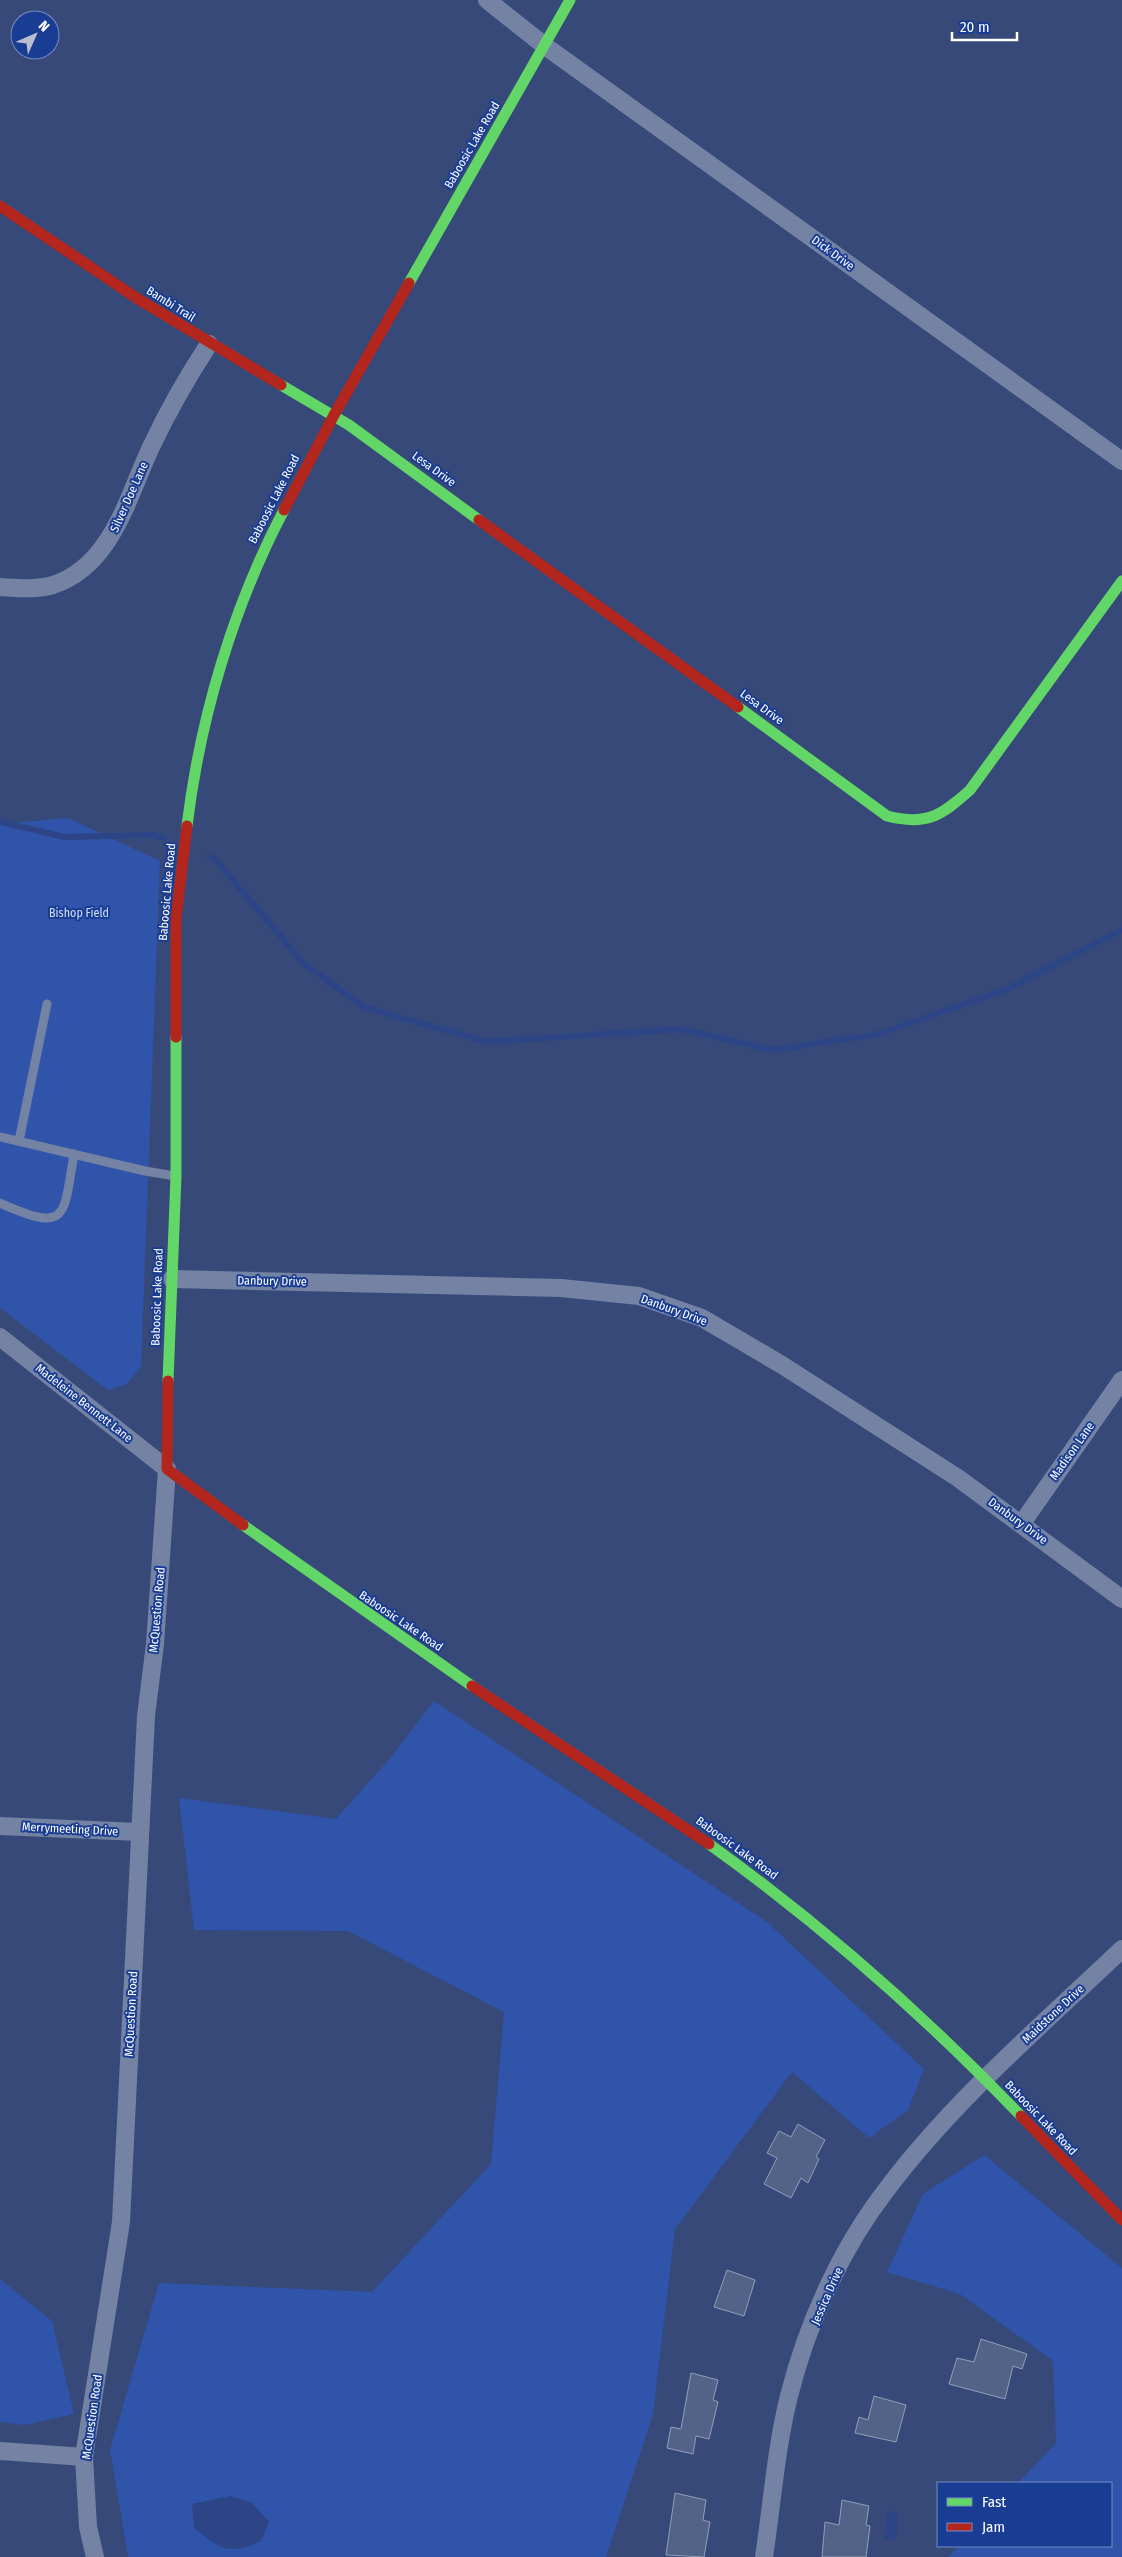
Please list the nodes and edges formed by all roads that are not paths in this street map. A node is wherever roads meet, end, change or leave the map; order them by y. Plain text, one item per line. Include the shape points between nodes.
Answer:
1 (487, 0) edge
2 (570, 0) edge
3 (545, 46) junction
4 (0, 206) edge
5 (209, 344) junction
6 (334, 415) junction
7 (1122, 461) edge
8 (1122, 581) edge
9 (0, 587) edge
10 (47, 1004) dead end
11 (0, 1137) edge
12 (19, 1141) junction
13 (74, 1154) junction
14 (176, 1176) junction
15 (0, 1203) edge
16 (172, 1278) junction
17 (0, 1337) edge
18 (1122, 1380) edge
19 (167, 1469) junction
20 (1022, 1523) junction
21 (1122, 1599) edge
22 (0, 1826) edge
23 (139, 1832) junction
24 (1122, 1949) edge
25 (984, 2079) junction
26 (1122, 2220) edge
27 (0, 2451) edge
28 (84, 2457) junction
29 (94, 2557) edge
30 (764, 2557) edge

1 - 3 street, Dick Drive
2 - 3 street, Baboosic Lake Road
3 - 6 street, Baboosic Lake Road
3 - 7 street, Dick Drive
4 - 5 street, Bambi Trail via 95,272
5 - 6 street, Bambi Trail
5 - 9 street, Silver Doe Lane via 152,445 110,538 95,558 76,574 53,585 28,589
6 - 8 street, Lesa Drive via 887,816 906,822 923,822 940,816 970,790
6 - 14 street, Baboosic Lake Road via 264,548 229,640 206,724 188,823 176,918
10 - 12 lane
11 - 12 lane
12 - 13 lane
13 - 14 lane
13 - 15 lane via 66,1201 60,1214 52,1219 34,1218
14 - 16 street, Baboosic Lake Road
16 - 19 street, Baboosic Lake Road
16 - 20 street, Danbury Drive via 561,1288 638,1296 702,1318 774,1360 880,1426
17 - 19 street, Madeleine Bennett Lane
18 - 20 street, Madison Lane
19 - 23 street, McQuestion Road
19 - 25 street, Baboosic Lake Road via 353,1606 590,1763 774,1892 833,1938 904,2001
20 - 21 street, Danbury Drive
22 - 23 street, Merrymeeting Drive
23 - 28 street, McQuestion Road via 121,2222
24 - 25 street, Maidstone Drive
25 - 26 street, Baboosic Lake Road
25 - 30 street, Jessica Drive via 886,2190 832,2281 789,2397
27 - 28 street
28 - 29 street, McQuestion Road via 88,2527

